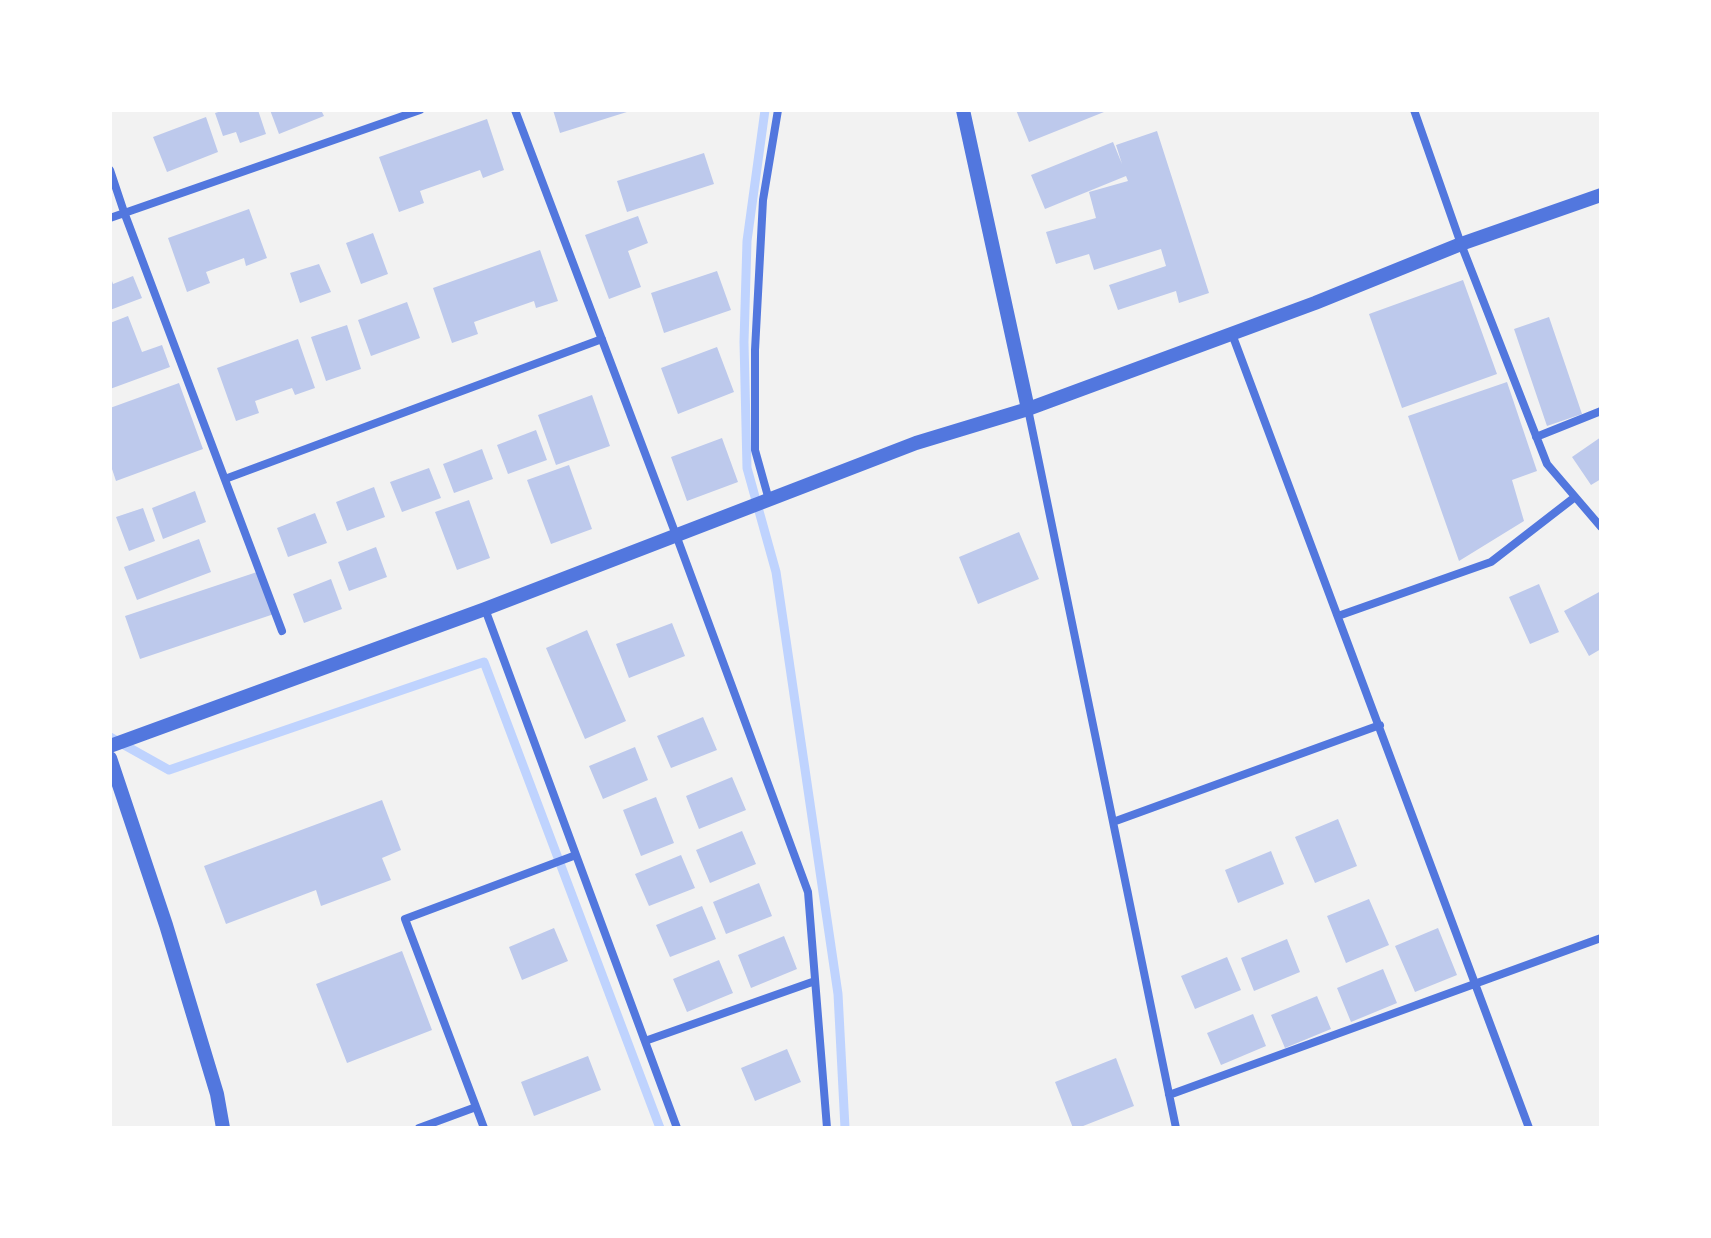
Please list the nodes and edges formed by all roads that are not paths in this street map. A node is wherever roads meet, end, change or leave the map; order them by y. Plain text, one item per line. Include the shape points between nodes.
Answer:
1 (420, 110) edge
2 (515, 110) edge
3 (778, 110) edge
4 (963, 110) edge
5 (1414, 110) edge
6 (110, 170) edge
7 (1601, 195) edge
8 (124, 212) junction
9 (110, 218) edge
10 (1461, 244) junction
11 (1232, 334) junction
12 (602, 339) junction
13 (1028, 409) junction
14 (1601, 411) edge
15 (1536, 437) junction
16 (225, 479) junction
17 (1575, 497) junction
18 (769, 500) junction
19 (1601, 527) edge
20 (676, 535) junction
21 (485, 609) junction
22 (1338, 616) junction
23 (282, 631) dead end
24 (1380, 725) junction
25 (110, 746) edge
26 (110, 758) edge
27 (1113, 822) junction
28 (576, 855) junction
29 (1601, 938) edge
30 (815, 981) junction
31 (1475, 984) junction
32 (645, 1041) junction
33 (1169, 1095) junction
34 (476, 1107) junction
35 (223, 1128) edge
36 (419, 1128) edge
37 (484, 1128) edge
38 (677, 1128) edge
39 (827, 1128) edge
40 (1176, 1128) edge
41 (1529, 1128) edge

1 - 8 street
2 - 12 street
3 - 18 street via 763,200 755,350 755,450
4 - 13 street
5 - 10 street
6 - 8 street
7 - 10 street
8 - 9 street
8 - 16 street
10 - 11 street
10 - 15 street
11 - 13 street
11 - 22 street
12 - 16 street
12 - 20 street
13 - 18 street via 916,443
13 - 27 street
14 - 15 street
15 - 17 street via 1547,464
16 - 23 street
17 - 19 street
17 - 22 street via 1491,562
18 - 20 street
20 - 21 street
20 - 30 street via 808,892
21 - 25 street
21 - 28 street
22 - 24 street
24 - 27 street
24 - 31 street
26 - 35 street via 166,925
27 - 33 street
28 - 32 street
28 - 34 street via 405,919
29 - 31 street
30 - 32 street
30 - 39 street
31 - 33 street
31 - 41 street
32 - 38 street
33 - 40 street
34 - 36 street
34 - 37 street

